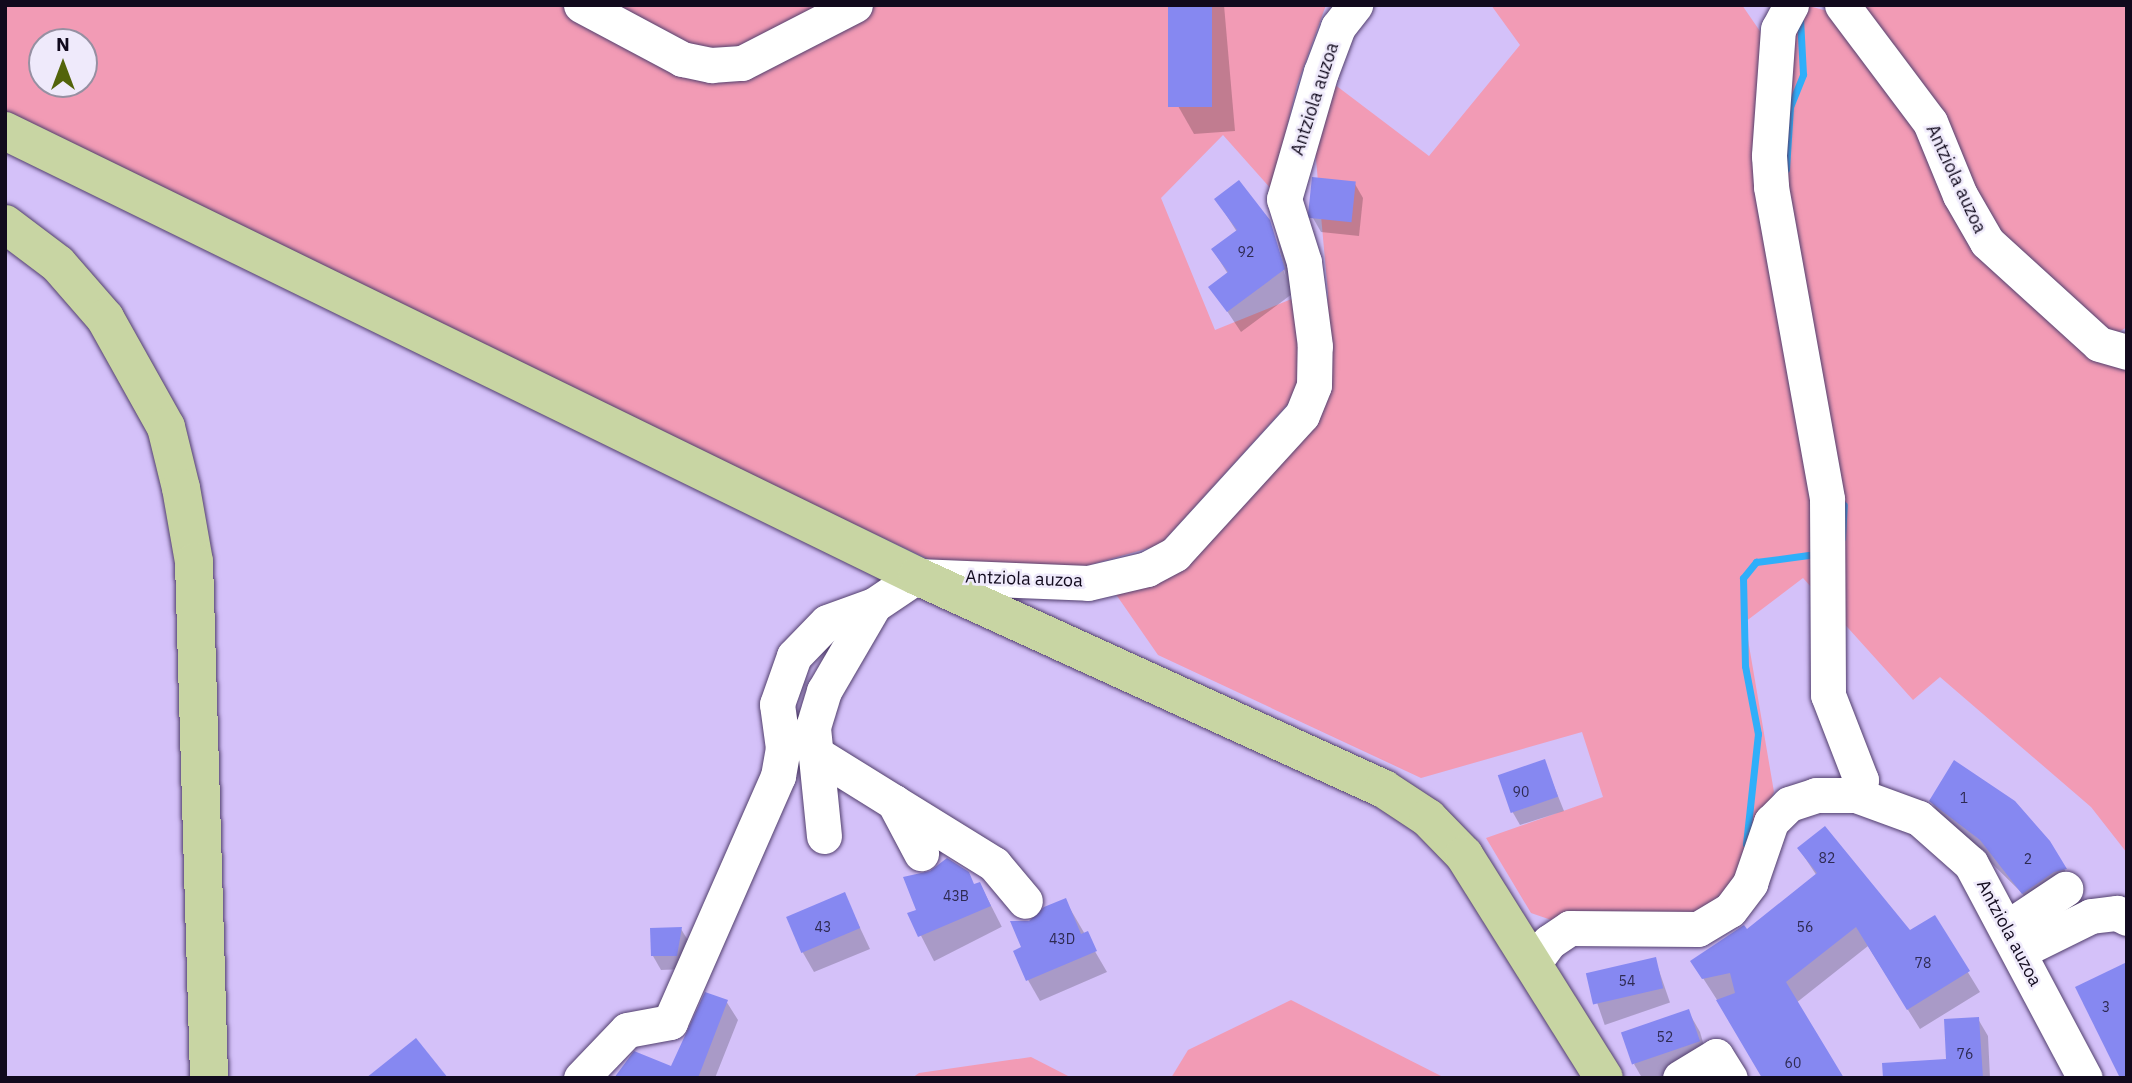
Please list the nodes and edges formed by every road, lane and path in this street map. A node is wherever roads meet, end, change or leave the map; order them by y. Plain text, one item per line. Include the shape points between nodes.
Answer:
1 (581, 5) edge
2 (855, 5) edge
3 (1355, 5) edge
4 (1842, 5) edge
5 (1775, 10) edge
6 (5, 131) edge
7 (5, 224) edge
8 (2127, 352) edge
9 (917, 576) junction
10 (874, 605) junction
11 (815, 753) junction
12 (1856, 795) junction
13 (894, 802) junction
14 (824, 836) dead end
15 (921, 853) dead end
16 (2065, 889) dead end
17 (1024, 901) dead end
18 (2127, 918) edge
19 (2014, 939) junction
20 (1533, 964) junction
21 (209, 1078) edge
22 (581, 1078) edge
23 (1604, 1078) edge
24 (1680, 1078) edge
25 (1730, 1078) edge
26 (2085, 1078) edge

1 - 2 street via 682,59 711,65 741,62
3 - 9 street, Antziola auzoa via 1338,27 1321,72 1284,199 1304,262 1315,346 1314,385 1302,415 1175,554 1147,569 1088,583
4 - 8 street, Antziola auzoa via 1930,122 1964,204 1987,242 2099,344
5 - 12 street via 1771,187 1827,499 1828,695 1861,780
6 - 9 main road
7 - 21 main road via 58,264 104,318 166,427 181,488 194,562
9 - 10 street
9 - 20 main road via 1384,789 1428,818 1464,855
10 - 11 street via 824,691 813,727
10 - 22 street via 827,622 794,656 777,704 783,748 778,776 670,1022 627,1030
11 - 13 street
11 - 14 street
12 - 19 street, Antziola auzoa via 1919,818 1947,839 1971,864
12 - 20 street, Antziola auzoa via 1816,795 1789,804 1771,822 1750,883 1730,910 1698,929 1570,928 1549,942
13 - 15 street
13 - 17 street via 994,864
16 - 19 street
18 - 19 street via 2117,913 2091,916
19 - 26 street, Antziola auzoa
20 - 23 main road
24 - 25 street via 1716,1056

